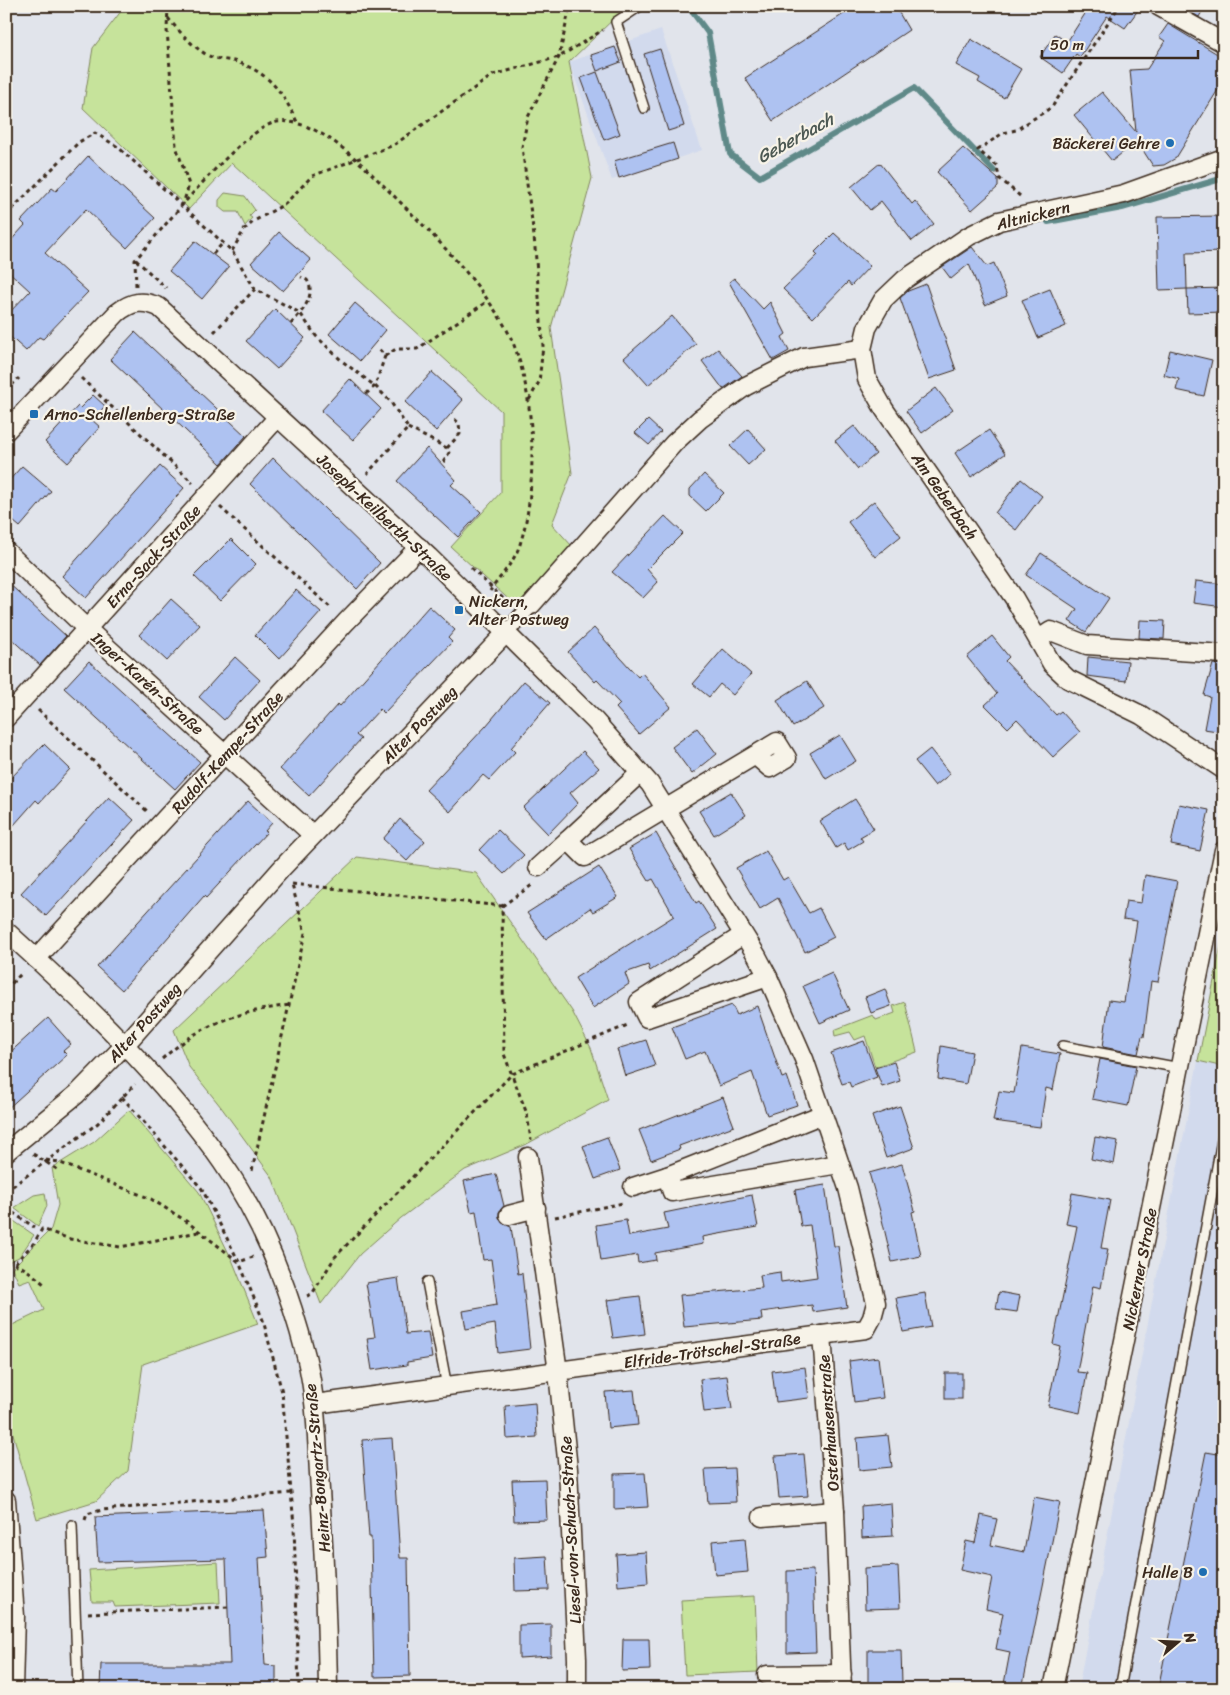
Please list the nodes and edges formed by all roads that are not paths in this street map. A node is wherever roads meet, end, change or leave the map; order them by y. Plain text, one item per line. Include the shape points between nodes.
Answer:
1 (640, 6) edge
2 (1158, 6) edge
3 (1224, 43) edge
4 (644, 108) dead end
5 (1224, 158) edge
6 (862, 349) junction
7 (278, 417) junction
8 (6, 431) edge
9 (419, 547) junction
10 (6, 551) edge
11 (531, 605) joint
12 (87, 628) junction
13 (506, 633) junction
14 (1038, 639) junction
15 (1224, 654) edge
16 (6, 718) edge
17 (225, 754) junction
18 (755, 755) dead end
19 (1224, 770) edge
20 (640, 773) junction
21 (666, 809) junction
22 (313, 834) junction
23 (568, 840) junction
24 (1224, 850) edge
25 (538, 867) dead end
26 (6, 931) edge
27 (743, 935) junction
28 (36, 959) junction
29 (768, 977) junction
30 (124, 1046) junction
31 (1063, 1046) dead end
32 (1180, 1068) junction
33 (824, 1114) junction
34 (1224, 1128) edge
35 (12, 1149) edge
36 (528, 1157) road end
37 (839, 1164) junction
38 (667, 1176) junction
39 (631, 1195) road end
40 (509, 1215) dead end
41 (537, 1215) junction
42 (427, 1282) dead end
43 (866, 1329) joint
44 (822, 1334) junction
45 (558, 1372) junction
46 (447, 1387) junction
47 (315, 1404) junction
48 (6, 1500) edge
49 (835, 1511) junction
50 (762, 1517) dead end
51 (72, 1527) road end
52 (767, 1675) dead end
53 (842, 1681) edge
54 (13, 1689) edge
55 (78, 1689) edge
56 (328, 1689) edge
57 (576, 1689) edge
58 (1054, 1689) edge
59 (1120, 1689) edge

1 - 4 lane via 616,22
2 - 3 street
5 - 6 street, Altnickern via 1124,194 999,221 969,236 904,280 883,300 867,328
6 - 11 street, Alter Postweg via 804,357 746,386 700,419 674,443
6 - 14 street, Am Geberbach via 867,379 884,409 960,518
7 - 8 street, Joseph-Keilberth-Straße via 159,307 148,302 136,302 117,313
7 - 9 street, Joseph-Keilberth-Straße
7 - 12 street, Erna-Sack-Straße
9 - 13 street, Joseph-Keilberth-Straße
9 - 17 street, Rudolf-Kempe-Straße
10 - 12 street, Inger-Karén-Straße
11 - 13 street, Alter Postweg
12 - 16 street, Erna-Sack-Straße
12 - 17 street, Inger-Karén-Straße
13 - 20 street, Joseph-Keilberth-Straße via 596,721
13 - 22 street, Alter Postweg
14 - 15 street via 1051,631 1087,645
14 - 19 street, Am Geberbach via 1052,664 1068,679 1141,715
17 - 22 street, Inger-Karén-Straße
17 - 28 street, Rudolf-Kempe-Straße
18 - 21 street
20 - 21 street, Joseph-Keilberth-Straße
20 - 23 street
21 - 23 street via 585,857
21 - 27 street, Joseph-Keilberth-Straße
22 - 30 street, Alter Postweg
23 - 25 street
24 - 32 street, Nickerner Straße
26 - 28 street, Heinz-Bongartz-Straße
27 - 29 street, Joseph-Keilberth-Straße
27 - 29 street via 639,1002 647,1018
28 - 30 street, Heinz-Bongartz-Straße
29 - 33 street, Joseph-Keilberth-Straße
30 - 35 street, Alter Postweg via 77,1094
30 - 47 street, Heinz-Bongartz-Straße via 197,1128 245,1199 290,1303 306,1357
31 - 32 lane
32 - 58 street, Nickerner Straße
33 - 37 street, Joseph-Keilberth-Straße
33 - 38 street
34 - 59 lane
36 - 41 street
37 - 38 street via 672,1192
37 - 43 street, Joseph-Keilberth-Straße via 848,1188 876,1303
38 - 39 street
40 - 41 street
41 - 45 street
42 - 46 lane
43 - 44 street, Elfride-Trötschel-Straße
44 - 45 street, Elfride-Trötschel-Straße
44 - 49 street, Osterhausenstraße
45 - 46 street, Elfride-Trötschel-Straße
45 - 57 street, Liesel-von-Schuch-Straße via 568,1470
46 - 47 street, Elfride-Trötschel-Straße
47 - 56 street, Heinz-Bongartz-Straße via 327,1611
48 - 54 street via 15,1616
49 - 50 street, Osterhausenstraße
49 - 53 street, Osterhausenstraße
51 - 55 lane
52 - 53 street, Osterhausenstraße

